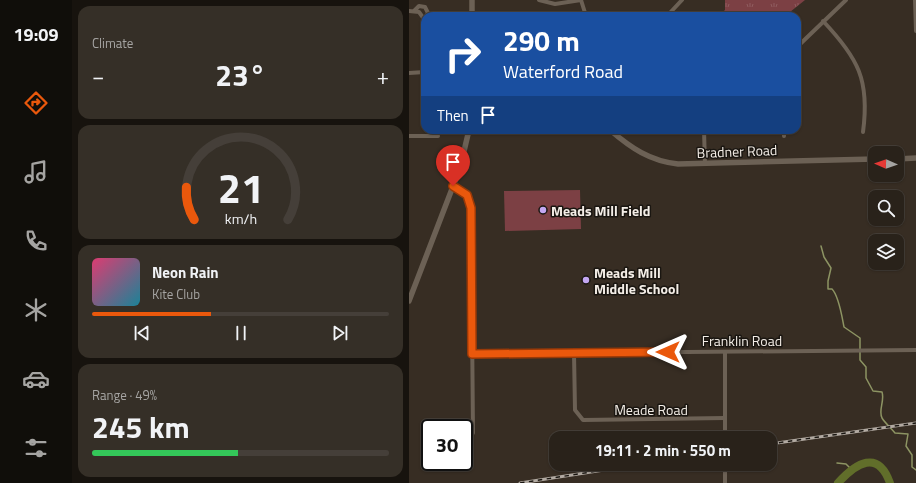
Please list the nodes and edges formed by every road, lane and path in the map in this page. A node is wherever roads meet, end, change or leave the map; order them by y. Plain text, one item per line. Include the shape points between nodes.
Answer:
1 (472, 0) edge
2 (539, 0) edge
3 (581, 0) edge
4 (682, 0) edge
5 (846, 0) edge
6 (915, 0) edge
7 (409, 11) edge
8 (415, 11) junction
9 (427, 12) edge
10 (472, 12) edge
11 (585, 12) edge
12 (671, 12) edge
13 (421, 14) edge
14 (823, 21) junction
15 (916, 31) edge
16 (801, 43) edge
17 (421, 72) edge
18 (409, 73) edge
19 (863, 132) dead end
20 (468, 134) edge
21 (615, 134) edge
22 (704, 134) edge
23 (409, 136) edge
24 (438, 136) dead end
25 (916, 158) edge
26 (904, 159) edge
27 (868, 160) edge
28 (705, 164) junction
29 (453, 186) junction
30 (409, 301) edge
31 (916, 350) edge
32 (725, 352) junction
33 (574, 353) junction
34 (472, 354) junction
35 (725, 418) junction
36 (473, 419) edge
37 (725, 431) edge
38 (725, 471) edge
39 (725, 483) edge

1 - 10 street
2 - 3 street via 555,4
3 - 11 street
4 - 12 street
5 - 14 street
6 - 15 street
7 - 8 street
8 - 9 street via 419,6 425,7
8 - 13 street
14 - 16 street
14 - 19 street via 849,51 860,74 866,103
17 - 18 street
20 - 29 street via 464,157
21 - 28 street, Bradner Road via 634,150 657,160 678,164
22 - 28 street
23 - 24 street
25 - 26 street
27 - 28 street, Bradner Road
29 - 30 street
29 - 34 street via 467,195 471,208
31 - 32 street, Franklin Road
32 - 33 street, Franklin Road
32 - 35 street
33 - 34 street, Franklin Road
33 - 35 street, Meade Road via 574,406 578,416 589,421
34 - 36 street
35 - 37 street
38 - 39 street

